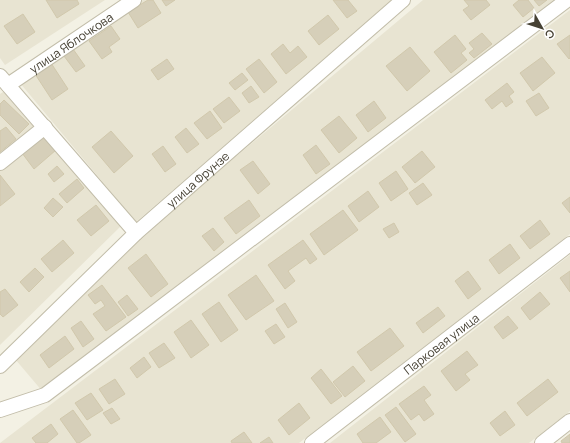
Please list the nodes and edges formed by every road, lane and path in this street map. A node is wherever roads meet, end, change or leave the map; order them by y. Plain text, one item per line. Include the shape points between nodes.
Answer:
1 (134, 0) edge
2 (403, 0) edge
3 (567, 0) edge
4 (4, 80) edge
5 (45, 127) junction
6 (0, 163) edge
7 (136, 233) junction
8 (570, 244) edge
9 (0, 366) edge
10 (0, 410) edge
11 (570, 421) edge
12 (312, 443) edge
13 (542, 443) edge

1 - 4 street, улица Яблочкова
2 - 7 street, улица Фрунзе
3 - 10 street via 45,395
4 - 5 street
5 - 6 street
5 - 7 street
7 - 9 street, улица Фрунзе
8 - 12 street, Парковая улица
11 - 13 street

